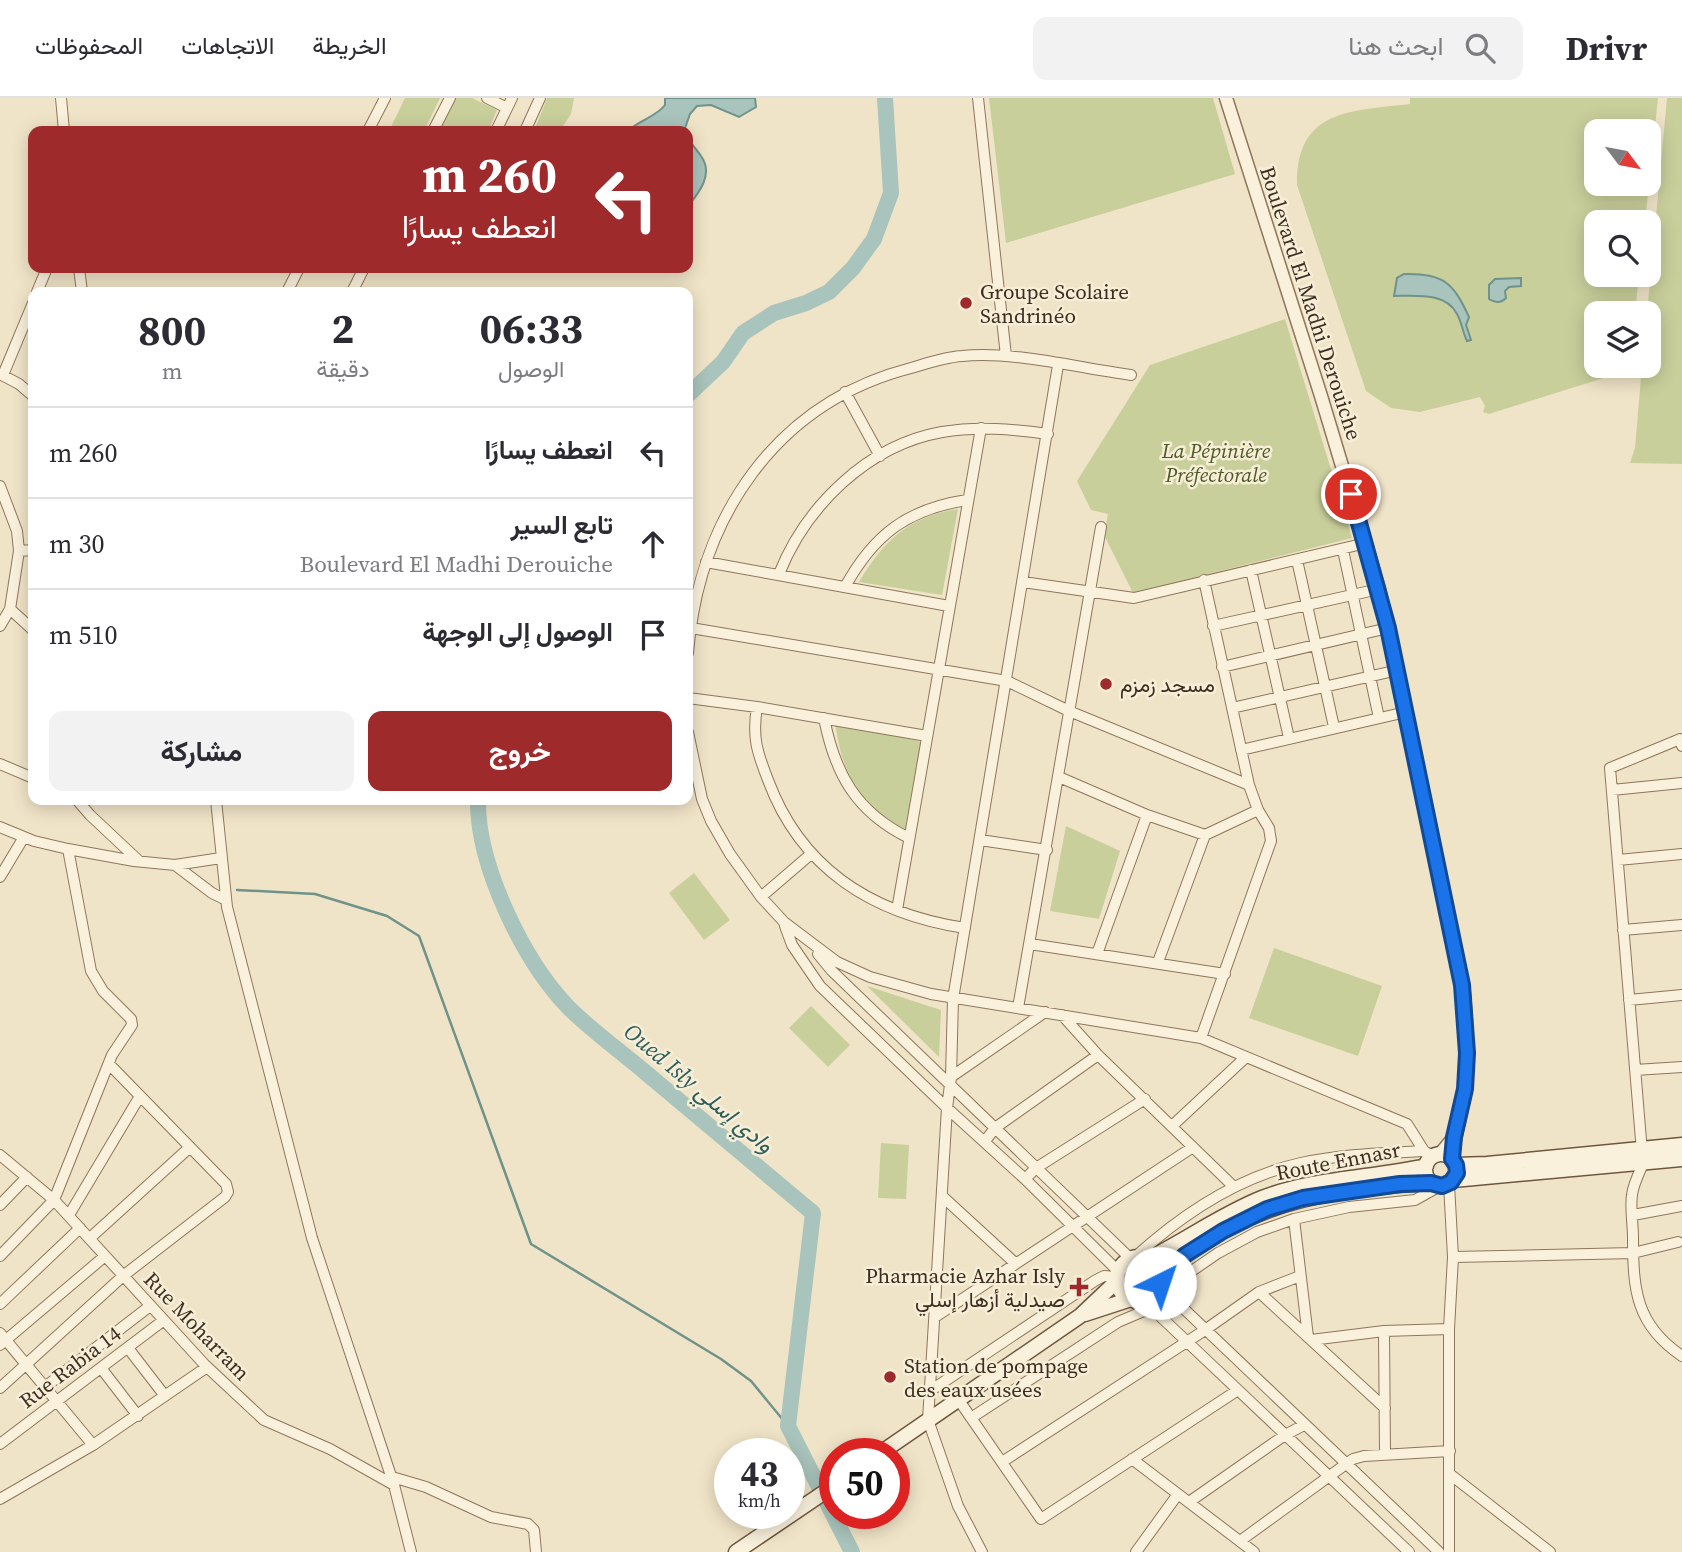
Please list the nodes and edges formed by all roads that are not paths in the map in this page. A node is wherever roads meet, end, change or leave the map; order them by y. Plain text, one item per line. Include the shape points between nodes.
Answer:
1 (61, 98) edge
2 (385, 98) edge
3 (450, 98) edge
4 (487, 98) edge
5 (540, 98) edge
6 (978, 98) edge
7 (1226, 98) edge
8 (509, 103) edge
9 (64, 126) edge
10 (371, 126) edge
11 (436, 126) edge
12 (498, 126) edge
13 (527, 126) edge
14 (28, 314) edge
15 (1006, 356) junction
16 (1058, 365) junction
17 (2, 374) edge
18 (1131, 375) dead end
19 (28, 392) edge
20 (845, 392) junction
21 (981, 428) junction
22 (1048, 434) junction
23 (880, 456) junction
24 (0, 486) edge
25 (967, 500) junction
26 (1101, 527) dead end
27 (1366, 544) junction
28 (28, 550) edge
29 (1343, 550) junction
30 (19, 551) junction
31 (1297, 560) junction
32 (706, 562) junction
33 (1251, 570) junction
34 (779, 574) junction
35 (1204, 580) junction
36 (1023, 582) junction
37 (845, 587) junction
38 (1379, 589) junction
39 (1089, 593) junction
40 (1352, 596) junction
41 (1306, 605) junction
42 (949, 606) junction
43 (10, 609) junction
44 (1261, 617) junction
45 (693, 619) edge
46 (28, 625) edge
47 (0, 626) edge
48 (1213, 626) junction
49 (693, 628) edge
50 (1388, 628) junction
51 (1361, 636) junction
52 (1314, 646) junction
53 (1270, 656) junction
54 (1222, 667) junction
55 (938, 669) junction
56 (1398, 670) junction
57 (1371, 676) junction
58 (1007, 681) junction
59 (1323, 686) junction
60 (1279, 696) junction
61 (693, 699) edge
62 (757, 707) junction
63 (1232, 708) junction
64 (1069, 711) junction
65 (1406, 712) junction
66 (824, 718) junction
67 (1379, 718) junction
68 (1334, 727) junction
69 (927, 736) junction
70 (1289, 738) junction
71 (1682, 746) edge
72 (1241, 750) junction
73 (693, 753) edge
74 (0, 764) edge
75 (28, 776) edge
76 (1059, 777) junction
77 (1682, 783) edge
78 (1249, 785) junction
79 (1612, 790) junction
80 (81, 805) edge
81 (216, 805) edge
82 (1258, 810) junction
83 (1147, 815) junction
84 (0, 827) edge
85 (1205, 835) junction
86 (24, 838) junction
87 (909, 838) junction
88 (980, 840) junction
89 (68, 849) junction
90 (1047, 850) junction
91 (811, 854) junction
92 (1682, 854) edge
93 (221, 858) junction
94 (1618, 860) junction
95 (139, 861) junction
96 (175, 865) junction
97 (0, 877) edge
98 (761, 897) junction
99 (226, 900) junction
100 (897, 910) junction
101 (783, 922) junction
102 (1682, 925) edge
103 (965, 928) junction
104 (1623, 930) junction
105 (1030, 944) junction
106 (811, 945) junction
107 (1097, 954) junction
108 (1158, 962) junction
109 (1225, 974) junction
110 (1682, 995) edge
111 (953, 999) junction
112 (1629, 1000) junction
113 (1018, 1008) junction
114 (1045, 1012) junction
115 (1061, 1015) junction
116 (1200, 1038) junction
117 (1098, 1055) junction
118 (1246, 1057) junction
119 (109, 1064) junction
120 (1682, 1067) edge
121 (1635, 1070) junction
122 (951, 1081) junction
123 (140, 1097) junction
124 (1145, 1099) junction
125 (947, 1108) junction
126 (1172, 1126) junction
127 (995, 1128) junction
128 (985, 1141) junction
129 (1682, 1144) edge
130 (1193, 1147) junction
131 (190, 1148) junction
132 (0, 1155) edge
133 (1642, 1157) junction
134 (1438, 1158) junction
135 (1682, 1159) edge
136 (1036, 1168) junction
137 (27, 1177) junction
138 (1025, 1179) junction
139 (1443, 1183) junction
140 (1234, 1188) junction
141 (942, 1196) junction
142 (54, 1200) junction
143 (0, 1205) edge
144 (1682, 1206) edge
145 (1633, 1215) junction
146 (69, 1216) junction
147 (1086, 1216) junction
148 (1294, 1219) junction
149 (1072, 1225) junction
150 (80, 1228) junction
151 (90, 1238) junction
152 (1678, 1242) dead end
153 (1633, 1253) junction
154 (0, 1256) edge
155 (105, 1256) junction
156 (1453, 1257) junction
157 (1138, 1258) junction
158 (1015, 1263) junction
159 (123, 1276) junction
160 (1300, 1276) junction
161 (1118, 1277) junction
162 (1163, 1288) junction
163 (1259, 1292) junction
164 (1142, 1302) junction
165 (0, 1304) edge
166 (150, 1306) junction
167 (1080, 1316) junction
168 (934, 1317) junction
169 (164, 1320) junction
170 (1449, 1329) junction
171 (1205, 1330) junction
172 (1384, 1331) junction
173 (1309, 1338) junction
174 (2, 1339) edge
175 (1186, 1341) junction
176 (128, 1348) junction
177 (1682, 1356) edge
178 (26, 1364) junction
179 (206, 1367) junction
180 (101, 1368) junction
181 (45, 1387) junction
182 (0, 1388) edge
183 (1238, 1390) junction
184 (930, 1391) junction
185 (165, 1396) junction
186 (958, 1399) junction
187 (57, 1401) junction
188 (1385, 1408) junction
189 (138, 1416) junction
190 (971, 1418) junction
191 (928, 1419) junction
192 (1304, 1425) junction
193 (1285, 1435) junction
194 (901, 1438) edge
195 (0, 1444) edge
196 (93, 1445) junction
197 (1450, 1451) junction
198 (1385, 1454) junction
199 (1132, 1459) junction
200 (1002, 1462) junction
201 (1346, 1465) junction
202 (1451, 1475) junction
203 (1328, 1476) junction
204 (393, 1481) junction
205 (1178, 1494) junction
206 (819, 1496) edge
207 (0, 1499) edge
208 (1189, 1502) junction
209 (1240, 1541) junction
210 (1140, 1551) edge
211 (411, 1552) edge
212 (536, 1552) edge
213 (736, 1552) edge
214 (982, 1552) edge
215 (1254, 1552) edge
216 (1409, 1552) edge
217 (1439, 1552) edge
218 (1450, 1552) edge
219 (1550, 1552) edge

1 - 9 street
2 - 10 street
3 - 11 street
4 - 8 street
5 - 13 street
6 - 15 street
7 - 27 street, Boulevard El Madhi Derouiche
8 - 12 street
14 - 17 street
15 - 16 street
15 - 20 street via 942,359
16 - 18 street
16 - 22 street
17 - 19 street
20 - 23 street
20 - 32 street via 791,430 754,471 722,522
21 - 22 street
21 - 23 street via 926,436
21 - 25 street
22 - 36 street
23 - 34 street via 816,512 795,540
24 - 30 street via 18,531
25 - 37 street via 928,509 890,529
25 - 42 street
26 - 39 street
27 - 29 street
27 - 38 street, Boulevard El Madhi Derouiche
28 - 30 street
29 - 31 street
29 - 40 street
30 - 43 street
31 - 33 street
31 - 41 street
32 - 34 street
32 - 45 street
33 - 35 street
33 - 44 street
34 - 37 street
35 - 39 street via 1134,597
35 - 48 street
36 - 39 street
36 - 58 street
37 - 42 street
38 - 40 street
38 - 50 street, Boulevard El Madhi Derouiche
39 - 64 street
40 - 41 street
40 - 51 street
41 - 44 street
41 - 52 street
42 - 55 street
43 - 46 street
43 - 47 street
44 - 48 street
44 - 53 street
48 - 54 street
49 - 55 street
50 - 51 street
50 - 56 street, Boulevard El Madhi Derouiche
51 - 52 street
51 - 57 street
52 - 53 street
52 - 59 street
53 - 54 street
53 - 60 street
54 - 63 street
55 - 58 street
55 - 69 street
56 - 57 street
56 - 65 street, Boulevard El Madhi Derouiche
57 - 59 street
57 - 67 street
58 - 64 street
58 - 88 street
59 - 60 street
59 - 68 street
60 - 63 street
60 - 70 street
61 - 62 street
62 - 66 street
62 - 91 street via 753,730 764,768 782,813
63 - 72 street
64 - 76 street
64 - 78 street
65 - 67 street
65 - 134 street, Boulevard El Madhi Derouiche via 1455,941 1467,1038 1465,1089 1454,1137
66 - 69 street
66 - 87 street via 835,760 852,791 878,819
67 - 68 street
68 - 70 street
69 - 87 street
70 - 72 street
71 - 79 street via 1680,739 1610,768
72 - 78 street
73 - 98 street via 707,813
74 - 75 street
76 - 83 street
76 - 90 street
77 - 79 street
78 - 82 street
79 - 94 street
80 - 95 street
81 - 93 street
82 - 85 street
82 - 109 street via 1271,841
83 - 85 street
83 - 107 street
84 - 86 street
85 - 108 street
86 - 89 street
86 - 97 street
87 - 100 street
88 - 90 street
88 - 103 street
89 - 95 street
89 - 119 street via 91,971 132,1022
90 - 105 street
91 - 98 street
91 - 100 street via 855,890
92 - 94 street
93 - 96 street
93 - 99 street
94 - 104 street
95 - 96 street
96 - 99 street
98 - 101 street
99 - 204 street via 313,1238
100 - 103 street
101 - 106 street
101 - 125 street via 792,946 820,986
102 - 104 street
103 - 111 street
104 - 112 street
105 - 107 street
105 - 113 street
106 - 111 street via 858,972
106 - 122 street via 832,971
107 - 108 street
108 - 109 street
109 - 116 street
110 - 112 street
111 - 113 street
111 - 122 street
112 - 121 street
113 - 114 street
114 - 115 street
114 - 122 street
115 - 116 street
115 - 117 street
116 - 118 street
117 - 124 street
117 - 127 street
118 - 126 street
118 - 134 street via 1407,1124
119 - 123 street
119 - 142 street
120 - 121 street
121 - 133 street
122 - 125 street
122 - 127 street
123 - 131 street
123 - 146 street
124 - 126 street
124 - 136 street
125 - 128 street
125 - 141 street
126 - 130 street
127 - 128 street
127 - 136 street
128 - 138 street
129 - 133 main road, Route Ennasr
130 - 140 street
130 - 147 street
131 - 151 street
131 - 159 street via 226,1184 227,1195
132 - 137 street, Rue Moharram
133 - 134 main road, Route Ennasr
133 - 135 main road, Route Ennasr
133 - 139 main road, Route Ennasr
133 - 145 street via 1632,1194
134 - 139 main road via 1425,1174
134 - 139 main road via 1457,1173
134 - 140 street via 1354,1154 1302,1163
134 - 157 main road, Route Ennasr via 1399,1172 1301,1186 1262,1198 1178,1244
136 - 138 street
136 - 147 street
137 - 142 street, Rue Moharram
137 - 143 street
138 - 149 street
139 - 148 street via 1415,1200
139 - 156 street
139 - 162 main road, Route Ennasr via 1400,1184 1303,1198 1267,1209 1185,1255
140 - 157 street via 1152,1241
141 - 158 street
141 - 168 street
142 - 146 street, Rue Moharram
142 - 154 street
144 - 145 street
145 - 153 street
146 - 150 street, Rue Moharram
147 - 149 street
147 - 157 street
148 - 160 street
148 - 162 street via 1257,1232
149 - 158 street
149 - 161 street
150 - 151 street, Rue Moharram
150 - 165 street
151 - 155 street, Rue Moharram
152 - 153 street
153 - 156 street
153 - 177 street via 1634,1287 1642,1312 1655,1333
155 - 159 street, Rue Moharram
155 - 174 street
156 - 170 street
157 - 161 main road via 1121,1266
157 - 162 main road via 1159,1270
158 - 168 street
159 - 166 street, Rue Moharram
159 - 178 street
160 - 163 street
160 - 173 street
161 - 164 main road via 1122,1292
161 - 167 main road
161 - 184 street via 1096,1280
162 - 164 main road
162 - 171 street
163 - 171 street
163 - 173 street
164 - 167 main road
164 - 175 street
164 - 190 street
166 - 169 street, Rue Moharram
166 - 181 street
167 - 186 main road
168 - 184 street
169 - 176 street, Rue Rabia 14
169 - 179 street, Rue Moharram
170 - 172 street
170 - 197 street
171 - 175 street
171 - 192 street
172 - 173 street
172 - 188 street
173 - 188 street
174 - 178 street
175 - 183 street
175 - 200 street
176 - 180 street, Rue Rabia 14
176 - 185 street
178 - 181 street
178 - 182 street
179 - 185 street
179 - 204 street, Rue Moharram via 264,1420
180 - 187 street, Rue Rabia 14
180 - 189 street
181 - 187 street
183 - 193 street
183 - 199 street
184 - 191 street
185 - 189 street
186 - 190 street
186 - 191 main road
187 - 195 street, Rue Rabia 14
187 - 196 street
188 - 198 street
189 - 196 street
190 - 200 street
191 - 194 main road
191 - 214 street via 958,1506
192 - 193 street
192 - 201 street
193 - 203 street
193 - 208 street
196 - 207 street
197 - 198 street
197 - 202 street
198 - 201 street via 1359,1457
199 - 200 street via 1042,1519
199 - 205 street
201 - 203 street
201 - 217 street
202 - 218 street
202 - 219 street
203 - 209 street
203 - 216 street
204 - 211 street
204 - 212 street, Rue Moharram via 426,1487 491,1517 527,1524 534,1530
205 - 208 street
205 - 210 street
206 - 213 main road
208 - 209 street
209 - 215 street

